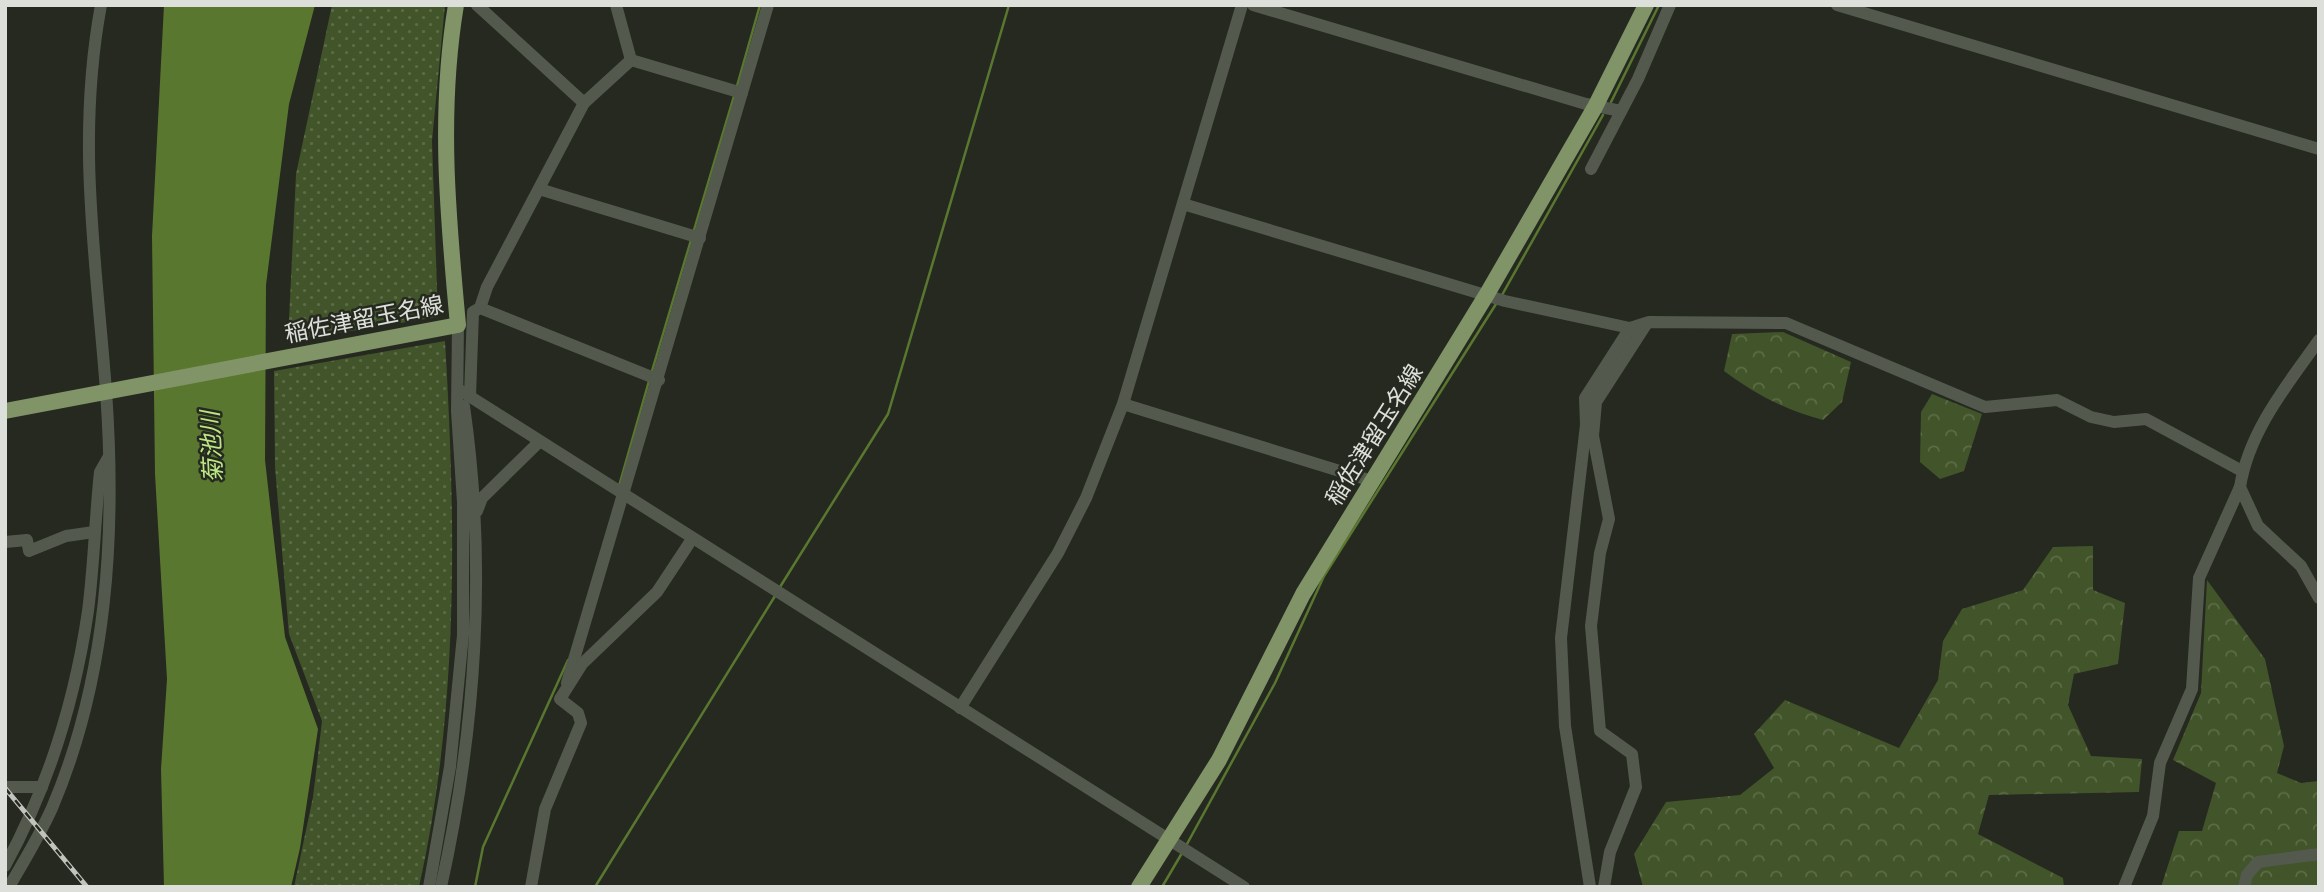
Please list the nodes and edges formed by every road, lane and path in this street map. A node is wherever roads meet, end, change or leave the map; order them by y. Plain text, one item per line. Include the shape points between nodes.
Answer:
1 (101, 5) edge
2 (456, 5) edge
3 (477, 5) edge
4 (616, 5) edge
5 (768, 5) edge
6 (1242, 5) edge
7 (1252, 5) edge
8 (1646, 5) edge
9 (1670, 5) edge
10 (1837, 5) edge
11 (631, 60) junction
12 (737, 92) junction
13 (584, 103) junction
14 (1595, 107) junction
15 (1621, 111) junction
16 (2319, 149) edge
17 (1591, 169) dead end
18 (539, 189) junction
19 (1183, 204) junction
20 (694, 236) junction
21 (1495, 297) junction
22 (480, 308) junction
23 (1647, 323) junction
24 (450, 327) junction
25 (1630, 328) junction
26 (2319, 340) edge
27 (653, 378) junction
28 (110, 391) junction
29 (463, 392) junction
30 (1123, 404) junction
31 (5, 411) edge
32 (539, 442) junction
33 (108, 458) junction
34 (2242, 471) junction
35 (1372, 481) junction
36 (2240, 487) junction
37 (620, 493) junction
38 (474, 518) junction
39 (94, 532) junction
40 (692, 539) junction
41 (5, 542) edge
42 (2319, 598) edge
43 (568, 684) junction
44 (960, 708) junction
45 (5, 787) edge
46 (42, 787) junction
47 (1178, 846) junction
48 (2319, 854) edge
49 (5, 866) edge
50 (9, 887) edge
51 (429, 887) edge
52 (441, 887) edge
53 (531, 887) edge
54 (1139, 887) edge
55 (1244, 887) edge
56 (1590, 887) edge
57 (1604, 887) edge
58 (2124, 887) edge
59 (2244, 887) edge

1 - 28 street via 87,140 88,195
2 - 24 main road, 稲佐津留玉名線 via 444,120
3 - 13 street
4 - 11 street
5 - 12 street
6 - 19 street
7 - 14 street
8 - 14 main road, 稲佐津留玉名線
9 - 15 street
10 - 16 street
11 - 12 street
11 - 13 street
12 - 20 street
13 - 18 street
14 - 15 street
14 - 21 main road, 稲佐津留玉名線
15 - 17 street
18 - 20 street
18 - 22 street via 487,286
19 - 21 street
19 - 30 street
20 - 27 street
21 - 25 street
21 - 35 main road, 稲佐津留玉名線
22 - 27 street
22 - 29 street via 473,312
23 - 25 street
23 - 34 street via 1786,323 1985,407 2057,400 2091,417 2114,422 2146,419
23 - 57 street via 1596,402 1593,436 1609,519 1591,626 1600,731 1632,754 1636,787 1610,852
24 - 28 main road, 稲佐津留玉名線
24 - 29 street
25 - 56 street via 1585,398 1586,425 1561,638 1565,726
26 - 34 street via 2268,413
27 - 37 street
28 - 31 main road, 稲佐津留玉名線
28 - 33 street
29 - 32 street
29 - 38 street
29 - 51 street via 463,635 450,767
30 - 35 street
30 - 44 street via 1086,498 1058,552
32 - 37 street
32 - 38 street via 482,498
33 - 39 street via 100,472
33 - 50 street via 108,575 99,647 83,716 52,808
34 - 36 street
35 - 47 main road, 稲佐津留玉名線 via 1303,594
36 - 42 street via 2258,526 2301,566
36 - 58 street via 2199,578 2192,689 2160,763 2153,816
37 - 40 street
37 - 43 street
38 - 52 street via 469,733
39 - 41 street via 66,536 29,551 27,540
39 - 46 street via 81,650
40 - 43 street via 657,592 582,664
40 - 44 street
43 - 53 street via 560,699 578,713 581,723 545,809
44 - 47 street
45 - 46 street
46 - 49 street
47 - 54 main road, 稲佐津留玉名線
47 - 55 street
48 - 59 street via 2258,862

